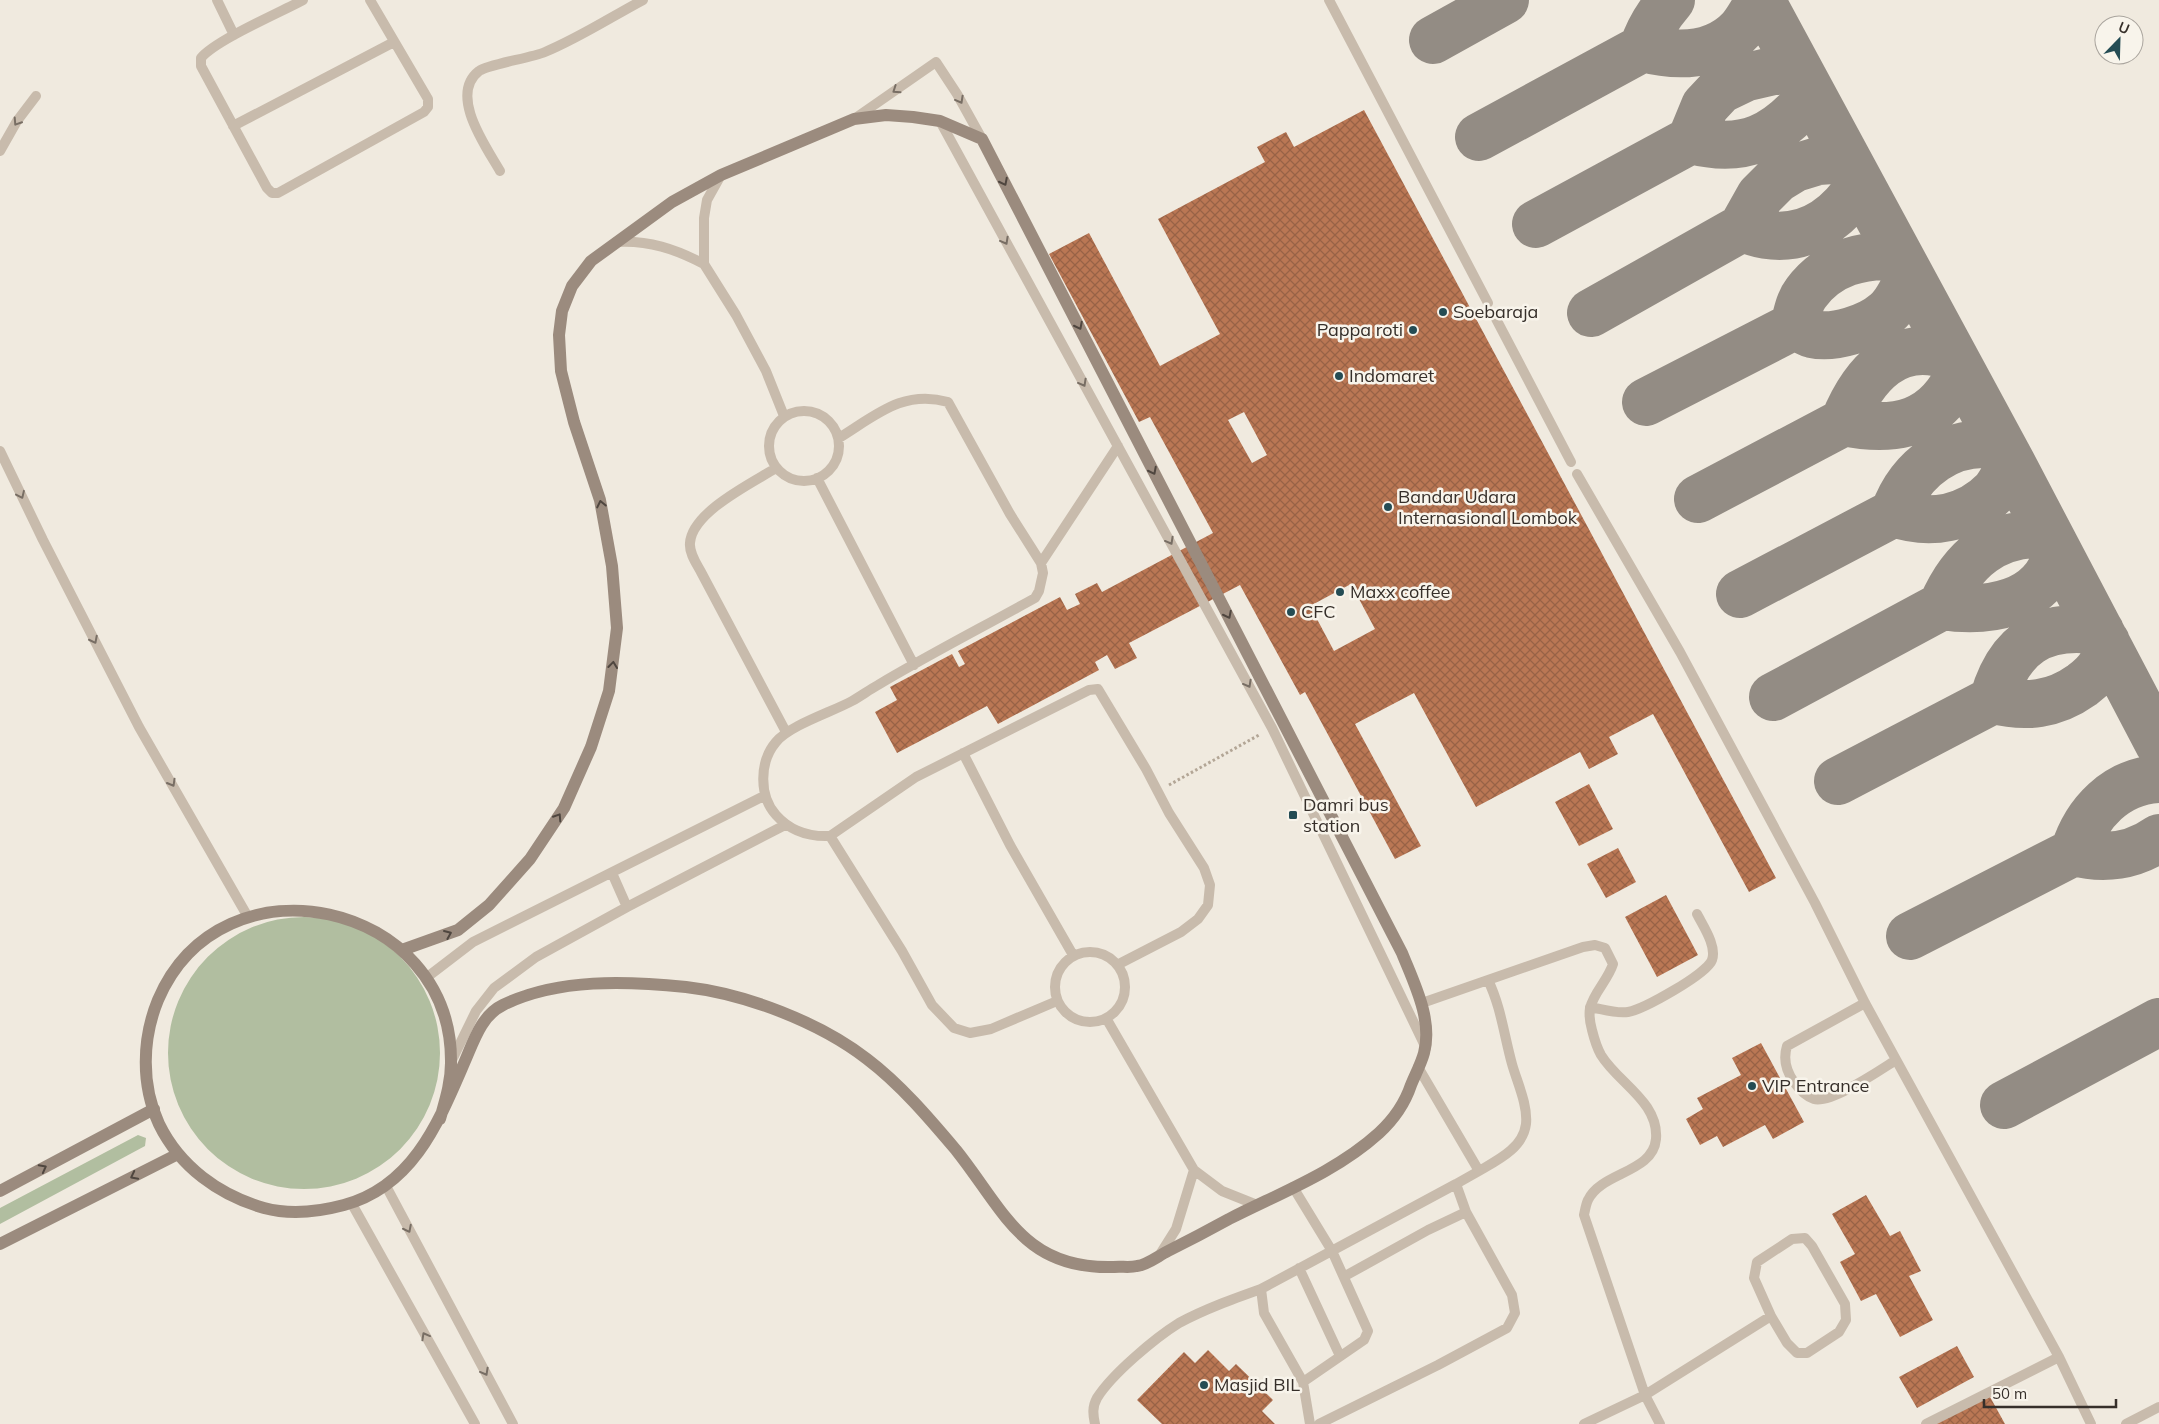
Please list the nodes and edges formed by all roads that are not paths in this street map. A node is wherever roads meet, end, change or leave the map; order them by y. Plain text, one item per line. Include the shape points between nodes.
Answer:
1 (217, 0) edge
2 (303, 0) edge
3 (370, 0) edge
4 (644, 0) edge
5 (1329, 0) edge
6 (234, 35) junction
7 (394, 42) junction
8 (36, 96) dead end
9 (854, 118) junction
10 (940, 121) junction
11 (233, 126) junction
12 (982, 139) junction
13 (0, 151) edge
14 (500, 171) dead end
15 (721, 175) junction
16 (615, 242) junction
17 (704, 264) junction
18 (1488, 303) dead end
19 (1494, 315) dead end
20 (784, 416) junction
21 (838, 438) junction
22 (1118, 446) junction
23 (0, 451) edge
24 (1571, 462) dead end
25 (776, 468) junction
26 (1577, 474) dead end
27 (818, 478) junction
28 (1041, 563) junction
29 (914, 665) junction
30 (786, 732) junction
31 (963, 753) junction
32 (764, 796) junction
33 (785, 825) junction
34 (830, 836) junction
35 (612, 873) junction
36 (627, 907) junction
37 (1697, 914) dead end
38 (248, 917) junction
39 (402, 950) junction
40 (1073, 955) junction
41 (1117, 965) junction
42 (426, 978) junction
43 (1488, 980) junction
44 (1057, 1001) junction
45 (1422, 1003) junction
46 (1865, 1003) junction
47 (1590, 1007) junction
48 (1106, 1018) junction
49 (1426, 1049) junction
50 (1896, 1060) junction
51 (451, 1062) junction
52 (1418, 1067) junction
53 (154, 1109) junction
54 (440, 1119) junction
55 (178, 1154) junction
56 (1194, 1170) junction
57 (1480, 1171) junction
58 (1456, 1184) junction
59 (386, 1186) junction
60 (1293, 1187) junction
61 (0, 1191) edge
62 (352, 1204) junction
63 (1257, 1205) junction
64 (1466, 1212) junction
65 (0, 1244) edge
66 (1332, 1251) junction
67 (1159, 1256) junction
68 (1299, 1268) junction
69 (1345, 1276) junction
70 (1261, 1289) junction
71 (1771, 1316) junction
72 (1340, 1356) junction
73 (2059, 1357) junction
74 (1303, 1382) junction
75 (1645, 1395) junction
76 (2159, 1406) edge
77 (475, 1424) edge
78 (513, 1424) edge
79 (1096, 1424) edge
80 (1310, 1424) edge
81 (1318, 1424) edge
82 (1584, 1424) edge
83 (1660, 1424) edge
84 (1926, 1424) edge
85 (2091, 1424) edge
86 (2126, 1424) edge

1 - 6 lane
2 - 6 lane
3 - 7 lane
4 - 14 lane via 546,52 480,71 468,92 468,110
5 - 18 lane
6 - 11 lane via 201,58 201,66
7 - 11 lane
7 - 11 lane via 428,99 428,107 278,193 267,188
8 -> 13 lane
9 - 10 street via 886,115
9 - 12 lane via 936,62
9 - 15 street
10 - 12 street
10 -> 22 lane
12 -> 45 street via 1402,953
15 - 16 street via 672,202
15 - 17 lane via 707,200
16 - 17 lane via 653,243
39 -> 16 street via 458,930 490,905 530,859 564,808 591,747 609,691 618,628 612,566 600,500 561,371 559,335 562,311 572,286 591,261
17 - 20 lane via 766,371
19 - 24 lane
20 - 21 lane via 800,410 817,413 831,423
20 - 25 lane via 771,430 768,450
21 - 27 lane via 838,454 831,469
21 - 28 lane via 899,401 918,397 948,402
22 - 28 lane
22 -> 49 lane via 1272,728
23 -> 38 lane via 140,727
25 - 27 lane via 788,477 803,481
25 - 30 lane via 700,520 690,543 691,553
26 - 46 lane via 1685,661
27 - 29 lane
28 - 29 lane via 1043,573 1035,598
29 - 30 lane via 847,704
30 - 32 lane via 767,757
31 - 34 lane via 916,777
31 - 40 lane via 1010,845
31 - 41 lane via 1095,688 1100,691 1204,868 1210,885 1208,905 1198,919 1181,932
32 - 33 lane
32 - 35 lane
33 - 34 lane via 814,837
33 - 36 lane
34 - 44 lane via 932,1005 954,1028 970,1033 991,1029
35 - 36 lane
35 - 42 lane via 473,942
36 - 51 lane via 536,957 494,988 476,1011
37 - 47 lane via 1713,949 1712,960 1705,970 1629,1012
38 - 39 street via 280,910 313,910 345,916 375,930
38 - 53 street via 218,931 194,949 160,996 150,1023 146,1052 147,1081
39 - 42 street
40 - 41 lane via 1099,953
40 - 44 lane via 1062,966 1055,982
41 - 48 lane via 1125,980 1125,994 1119,1007
42 - 51 street via 440,1004 448,1032
43 - 45 lane
43 - 47 lane via 1595,945 1605,948 1613,964 1608,980
43 - 57 lane via 1505,1026 1526,1124 1510,1153
44 - 48 lane via 1065,1012 1079,1021 1094,1022
45 - 49 street
46 - 50 lane
46 - 50 lane via 1787,1046 1784,1056 1793,1080 1802,1093 1815,1100 1829,1098
47 - 75 lane via 1590,1021 1601,1055 1637,1094 1655,1126 1656,1140 1652,1152 1641,1163 1600,1186 1588,1200 1584,1215
48 - 56 lane
49 - 52 street
50 - 73 lane
51 - 54 street via 448,1091
52 - 57 lane
52 - 60 street via 1407,1097 1385,1128 1347,1159
53 - 55 street
61 -> 53 street
54 - 59 street via 418,1156
54 - 67 street via 478,1030 497,1007 544,990 611,982 691,988 765,1005 819,1030 866,1058 911,1100 958,1153 1009,1222 1032,1246 1064,1261 1095,1268 1141,1266
55 - 62 street via 206,1181 239,1201 276,1211 314,1212
55 -> 65 street
56 - 63 lane via 1222,1191
56 - 67 lane via 1176,1228
57 - 58 lane
58 - 64 lane
58 - 66 lane
59 - 62 street
59 -> 78 lane
60 - 63 street
60 - 66 lane
77 -> 62 lane
63 - 67 street
64 - 69 lane
64 - 81 lane via 1512,1295 1515,1313 1507,1328
66 - 68 lane
66 - 69 lane
68 - 70 lane
68 - 72 lane
69 - 72 lane via 1368,1331 1364,1340
70 - 74 lane via 1264,1314
70 - 79 lane via 1178,1324 1134,1358 1097,1399 1093,1412
71 - 71 lane via 1797,1353 1807,1353 1843,1327 1845,1304 1805,1238 1792,1239 1756,1262 1754,1278
71 - 75 lane
72 - 74 lane
73 - 84 lane
73 - 85 lane
74 - 80 lane
75 - 82 lane
75 - 83 lane
76 - 86 lane

